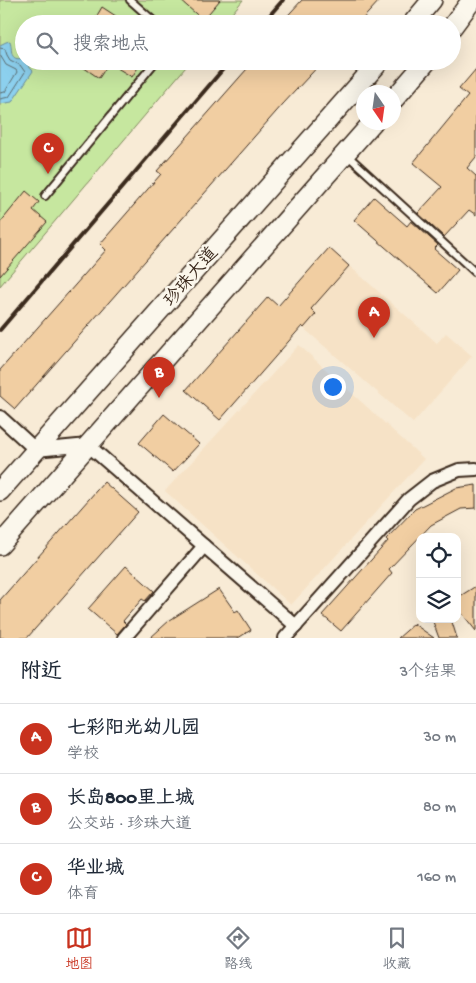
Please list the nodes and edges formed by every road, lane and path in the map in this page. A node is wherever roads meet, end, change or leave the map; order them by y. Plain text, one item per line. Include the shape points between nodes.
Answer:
1 (130, 0) edge
2 (432, 0) edge
3 (472, 0) edge
4 (147, 15) edge
5 (420, 15) edge
6 (461, 15) edge
7 (149, 70) edge
8 (372, 70) edge
9 (419, 70) edge
10 (401, 91) edge
11 (366, 130) edge
12 (346, 153) junction
13 (46, 196) dead end
14 (476, 273) edge
15 (0, 417) edge
16 (88, 445) junction
17 (36, 450) junction
18 (476, 468) edge
19 (0, 491) edge
20 (0, 544) edge
21 (204, 546) junction
22 (296, 626) junction
23 (124, 638) edge
24 (284, 638) edge

1 - 4 lane
2 - 5 main road
3 - 6 main road
7 - 13 lane
8 - 17 main road, 珍珠大道
9 - 10 main road
11 - 12 main road, 珍珠大道
12 - 14 lane
12 - 16 main road, 珍珠大道
15 - 17 street
16 - 17 street
16 - 20 main road, 珍珠大道
16 - 21 street
17 - 19 main road, 珍珠大道
18 - 22 street via 459,470 432,481 409,499
21 - 22 street
21 - 23 street
22 - 24 street

